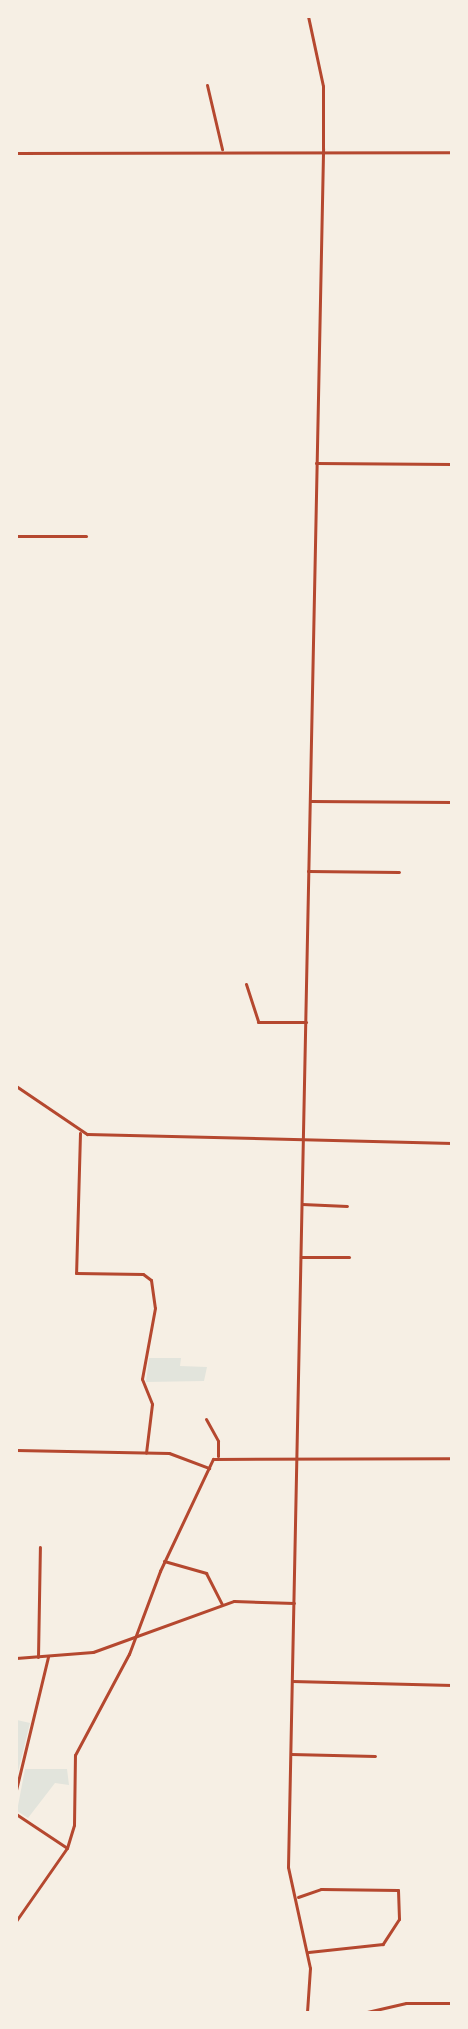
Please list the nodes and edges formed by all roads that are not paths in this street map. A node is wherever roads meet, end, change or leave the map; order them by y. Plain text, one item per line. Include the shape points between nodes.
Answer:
1 (308, 16) edge
2 (207, 85) dead end
3 (323, 148) junction
4 (222, 149) junction
5 (452, 152) edge
6 (16, 153) edge
7 (316, 463) junction
8 (452, 464) edge
9 (16, 536) edge
10 (87, 536) dead end
11 (310, 801) junction
12 (452, 802) edge
13 (308, 871) junction
14 (399, 872) dead end
15 (246, 984) dead end
16 (306, 1022) junction
17 (16, 1086) edge
18 (80, 1133) junction
19 (303, 1139) junction
20 (452, 1143) edge
21 (302, 1204) junction
22 (347, 1206) dead end
23 (301, 1257) junction
24 (349, 1257) dead end
25 (206, 1419) dead end
26 (16, 1450) edge
27 (146, 1453) junction
28 (218, 1456) junction
29 (298, 1457) junction
30 (452, 1458) edge
31 (209, 1468) junction
32 (40, 1547) dead end
33 (164, 1562) junction
34 (294, 1603) junction
35 (222, 1604) junction
36 (134, 1640) junction
37 (48, 1657) junction
38 (16, 1658) edge
39 (38, 1658) junction
40 (292, 1681) junction
41 (452, 1685) edge
42 (291, 1754) junction
43 (375, 1756) dead end
44 (16, 1790) edge
45 (16, 1814) edge
46 (67, 1848) junction
47 (298, 1897) junction
48 (16, 1921) edge
49 (308, 1952) junction
50 (452, 2003) edge
51 (307, 2013) edge
52 (367, 2013) edge

1 - 3 street via 324,86
2 - 4 street
3 - 4 street
3 - 5 street
3 - 7 street
4 - 6 street
7 - 8 street
7 - 11 street
9 - 10 street
11 - 12 street
11 - 13 street
13 - 14 street
13 - 16 street
15 - 16 street via 258,1022
16 - 19 street
17 - 18 street
18 - 19 street
18 - 27 street via 76,1273 143,1274 151,1280 155,1308 142,1379 152,1404
19 - 20 street
19 - 21 street
21 - 22 street
21 - 23 street
23 - 24 street
23 - 29 street
25 - 28 street via 218,1441
26 - 27 street
27 - 31 street via 174,1455
28 - 29 street
28 - 31 street
29 - 30 street
29 - 34 street
31 - 33 street
32 - 39 street
33 - 35 street via 206,1573
33 - 36 street
34 - 35 street
34 - 40 street
35 - 36 street
36 - 37 street
36 - 46 street via 75,1755 74,1825
37 - 39 street
37 - 44 street
38 - 39 street
40 - 41 street
40 - 42 street
42 - 43 street
42 - 47 street via 288,1866
45 - 46 street
46 - 48 street
47 - 49 street
47 - 49 street via 321,1889 398,1890 399,1919 383,1944
49 - 51 street
50 - 52 street via 406,2003

